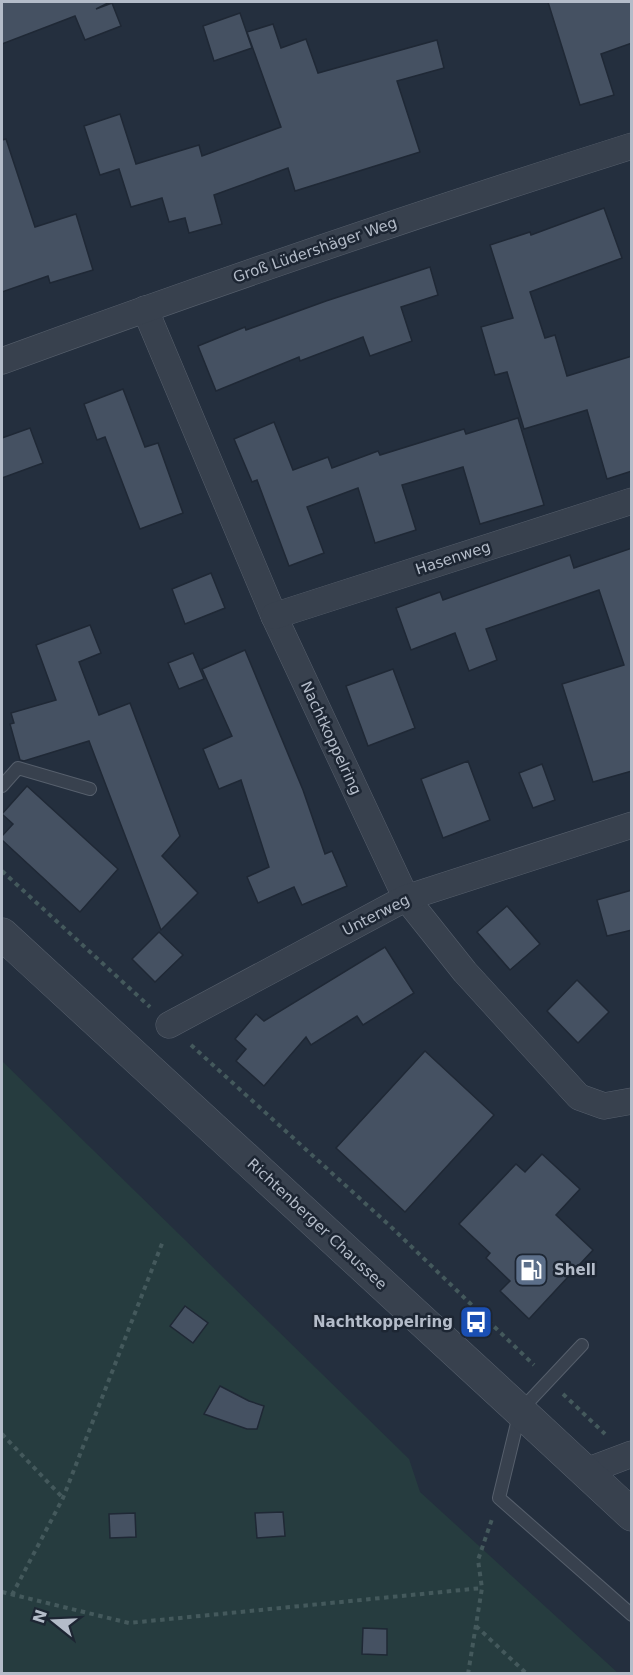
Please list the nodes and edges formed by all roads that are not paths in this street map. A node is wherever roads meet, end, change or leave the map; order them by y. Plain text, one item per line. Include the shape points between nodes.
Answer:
1 (632, 146) edge
2 (145, 309) junction
3 (2, 361) edge
4 (632, 501) edge
5 (274, 616) junction
6 (2, 786) edge
7 (90, 789) dead end
8 (632, 825) edge
9 (406, 898) junction
10 (2, 934) edge
11 (169, 1025) road end
12 (632, 1101) edge
13 (582, 1345) dead end
14 (520, 1410) junction
15 (629, 1455) edge
16 (584, 1472) junction
17 (632, 1515) edge
18 (632, 1615) edge

1 - 2 street, Groß Lüdershäger Weg via 461,200
2 - 3 street, Groß Lüdershäger Weg
2 - 5 street, Nachtkoppelring
4 - 5 street, Hasenweg
5 - 9 street, Nachtkoppelring
6 - 7 lane via 18,768
8 - 9 street, Unterweg
9 - 11 street, Unterweg
9 - 12 street, Nachtkoppelring via 465,972 579,1096 604,1106
10 - 14 street, Richtenberger Chaussee
13 - 14 lane
14 - 16 street, Richtenberger Chaussee
14 - 18 lane via 499,1498
15 - 16 street
16 - 17 street, Richtenberger Chaussee

